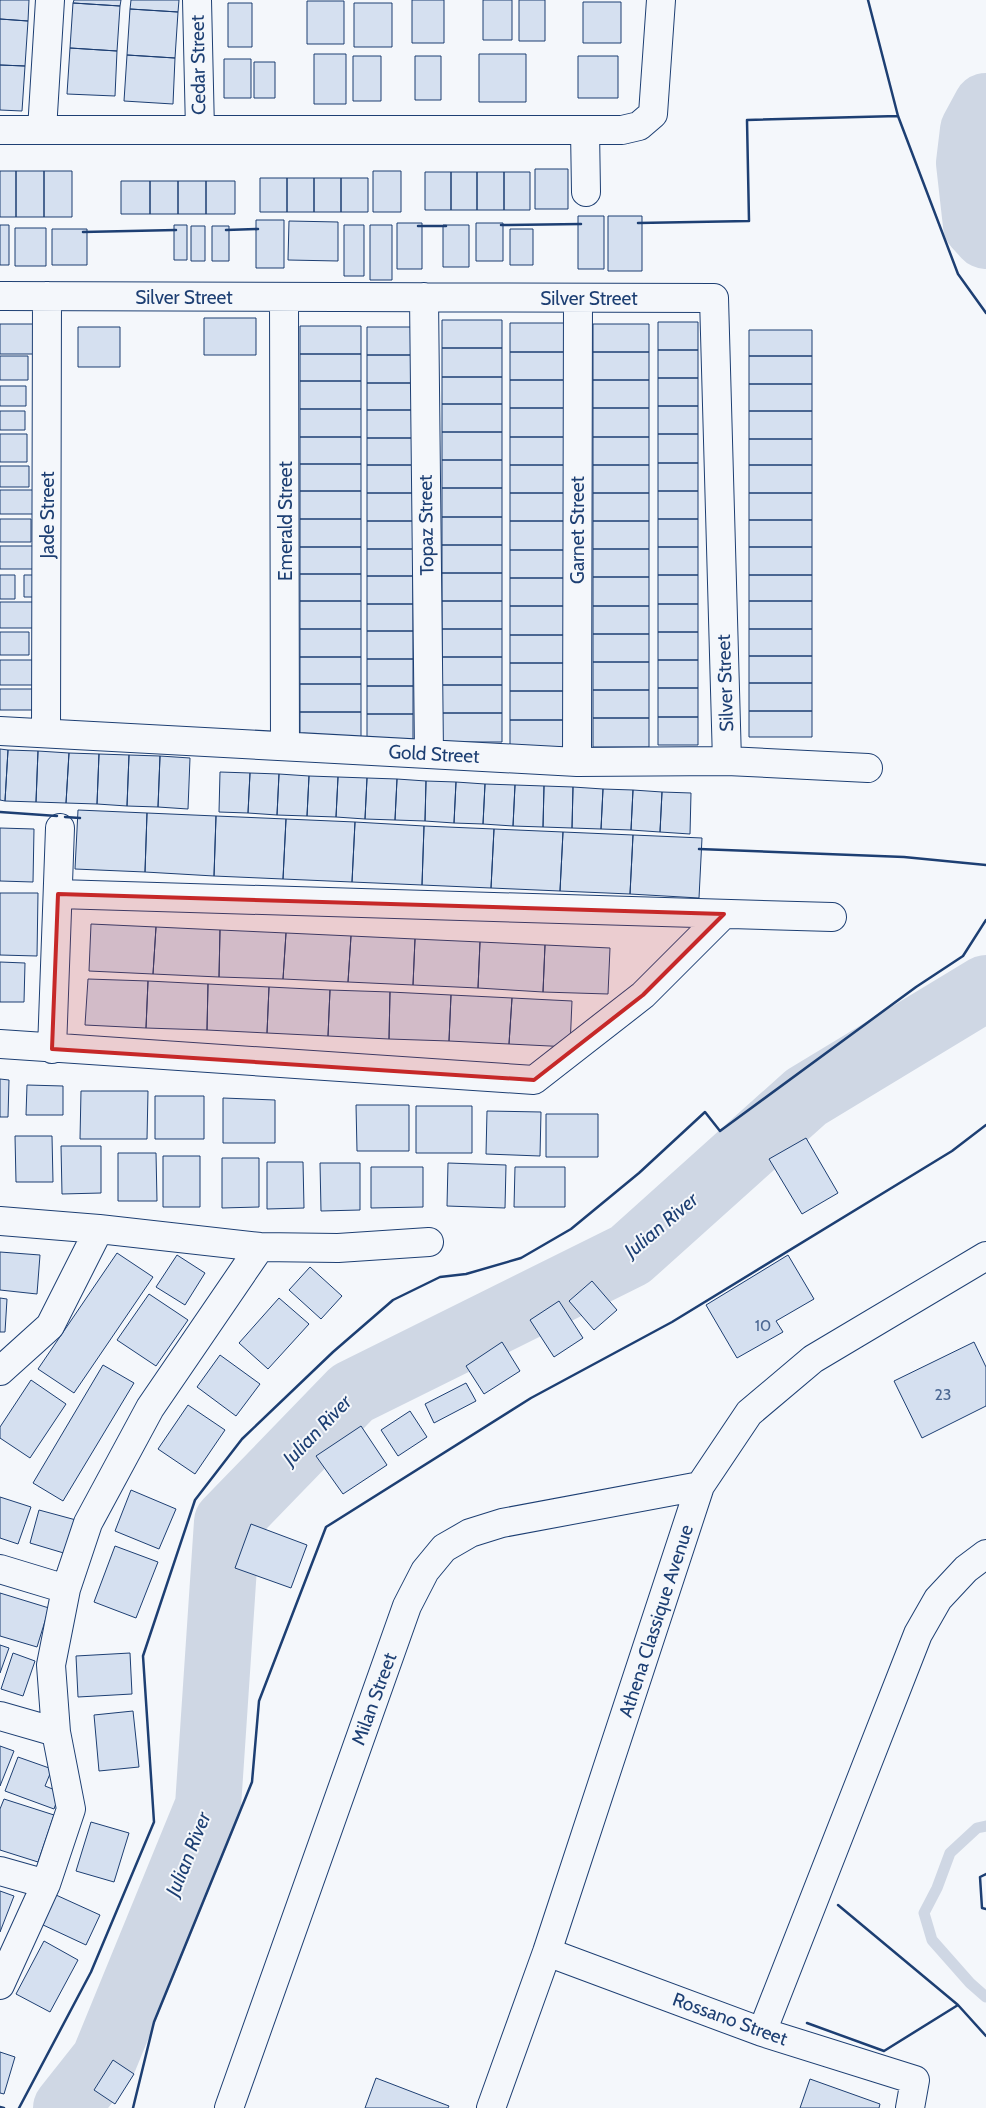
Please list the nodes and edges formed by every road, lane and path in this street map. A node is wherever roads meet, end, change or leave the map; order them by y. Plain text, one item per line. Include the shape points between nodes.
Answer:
1 (50, 0) edge
2 (197, 0) edge
3 (661, 0) edge
4 (0, 130) edge
5 (42, 130) junction
6 (200, 130) junction
7 (585, 130) junction
8 (586, 192) dead end
9 (0, 296) edge
10 (47, 296) junction
11 (284, 297) junction
12 (424, 297) junction
13 (578, 298) junction
14 (0, 731) edge
15 (46, 733) junction
16 (285, 746) junction
17 (429, 754) junction
18 (727, 761) junction
19 (577, 762) junction
20 (868, 768) dead end
21 (60, 828) dead end
22 (58, 894) junction
23 (724, 914) junction
24 (832, 917) dead end
25 (0, 1044) edge
26 (52, 1049) junction
27 (0, 1221) edge
28 (100, 1229) junction
29 (430, 1242) dead end
30 (260, 1247) junction
31 (986, 1256) edge
32 (0, 1371) edge
33 (700, 1486) junction
34 (986, 1554) edge
35 (0, 1569) edge
36 (66, 1589) junction
37 (0, 1716) edge
38 (56, 1732) junction
39 (0, 1871) edge
40 (46, 1884) junction
41 (547, 1952) junction
42 (0, 1985) edge
43 (762, 2032) junction
44 (229, 2108) edge
45 (491, 2108) edge
46 (910, 2108) edge

1 - 5 street
2 - 6 street, Cedar Street
3 - 7 street via 653,114 639,126 622,130
4 - 5 street
5 - 6 street
6 - 7 street
7 - 8 street
9 - 10 street, Silver Street
10 - 11 street, Silver Street
10 - 15 street, Jade Street
11 - 12 street, Silver Street
11 - 16 street, Emerald Street
12 - 13 street, Silver Street
12 - 17 street, Topaz Street
13 - 18 street, Silver Street via 714,298
13 - 19 street, Garnet Street
14 - 15 street, Gold Street
15 - 16 street, Gold Street
16 - 17 street, Gold Street
17 - 19 street, Gold Street
18 - 19 street, Gold Street
18 - 20 street, Gold Street
21 - 22 street
22 - 23 street
22 - 26 street
23 - 24 street
23 - 26 street via 643,994 534,1080
25 - 26 street
27 - 28 street
28 - 30 street
28 - 32 street via 50,1326
29 - 30 street via 338,1248
30 - 36 street via 150,1408 88,1523
31 - 33 street, Athena Classique Avenue via 813,1358 749,1413
33 - 41 street, Athena Classique Avenue
33 - 44 street, Milan Street via 502,1523 470,1533 444,1548 425,1571 404,1616
34 - 43 street via 966,1569 938,1599 918,1634
35 - 36 street
36 - 38 street via 51,1665
37 - 38 street
38 - 40 street via 71,1809
39 - 40 street
40 - 42 street
41 - 43 street, Rossano Street
41 - 45 street, Athena Classique Avenue
43 - 46 street, Rossano Street via 915,2080

